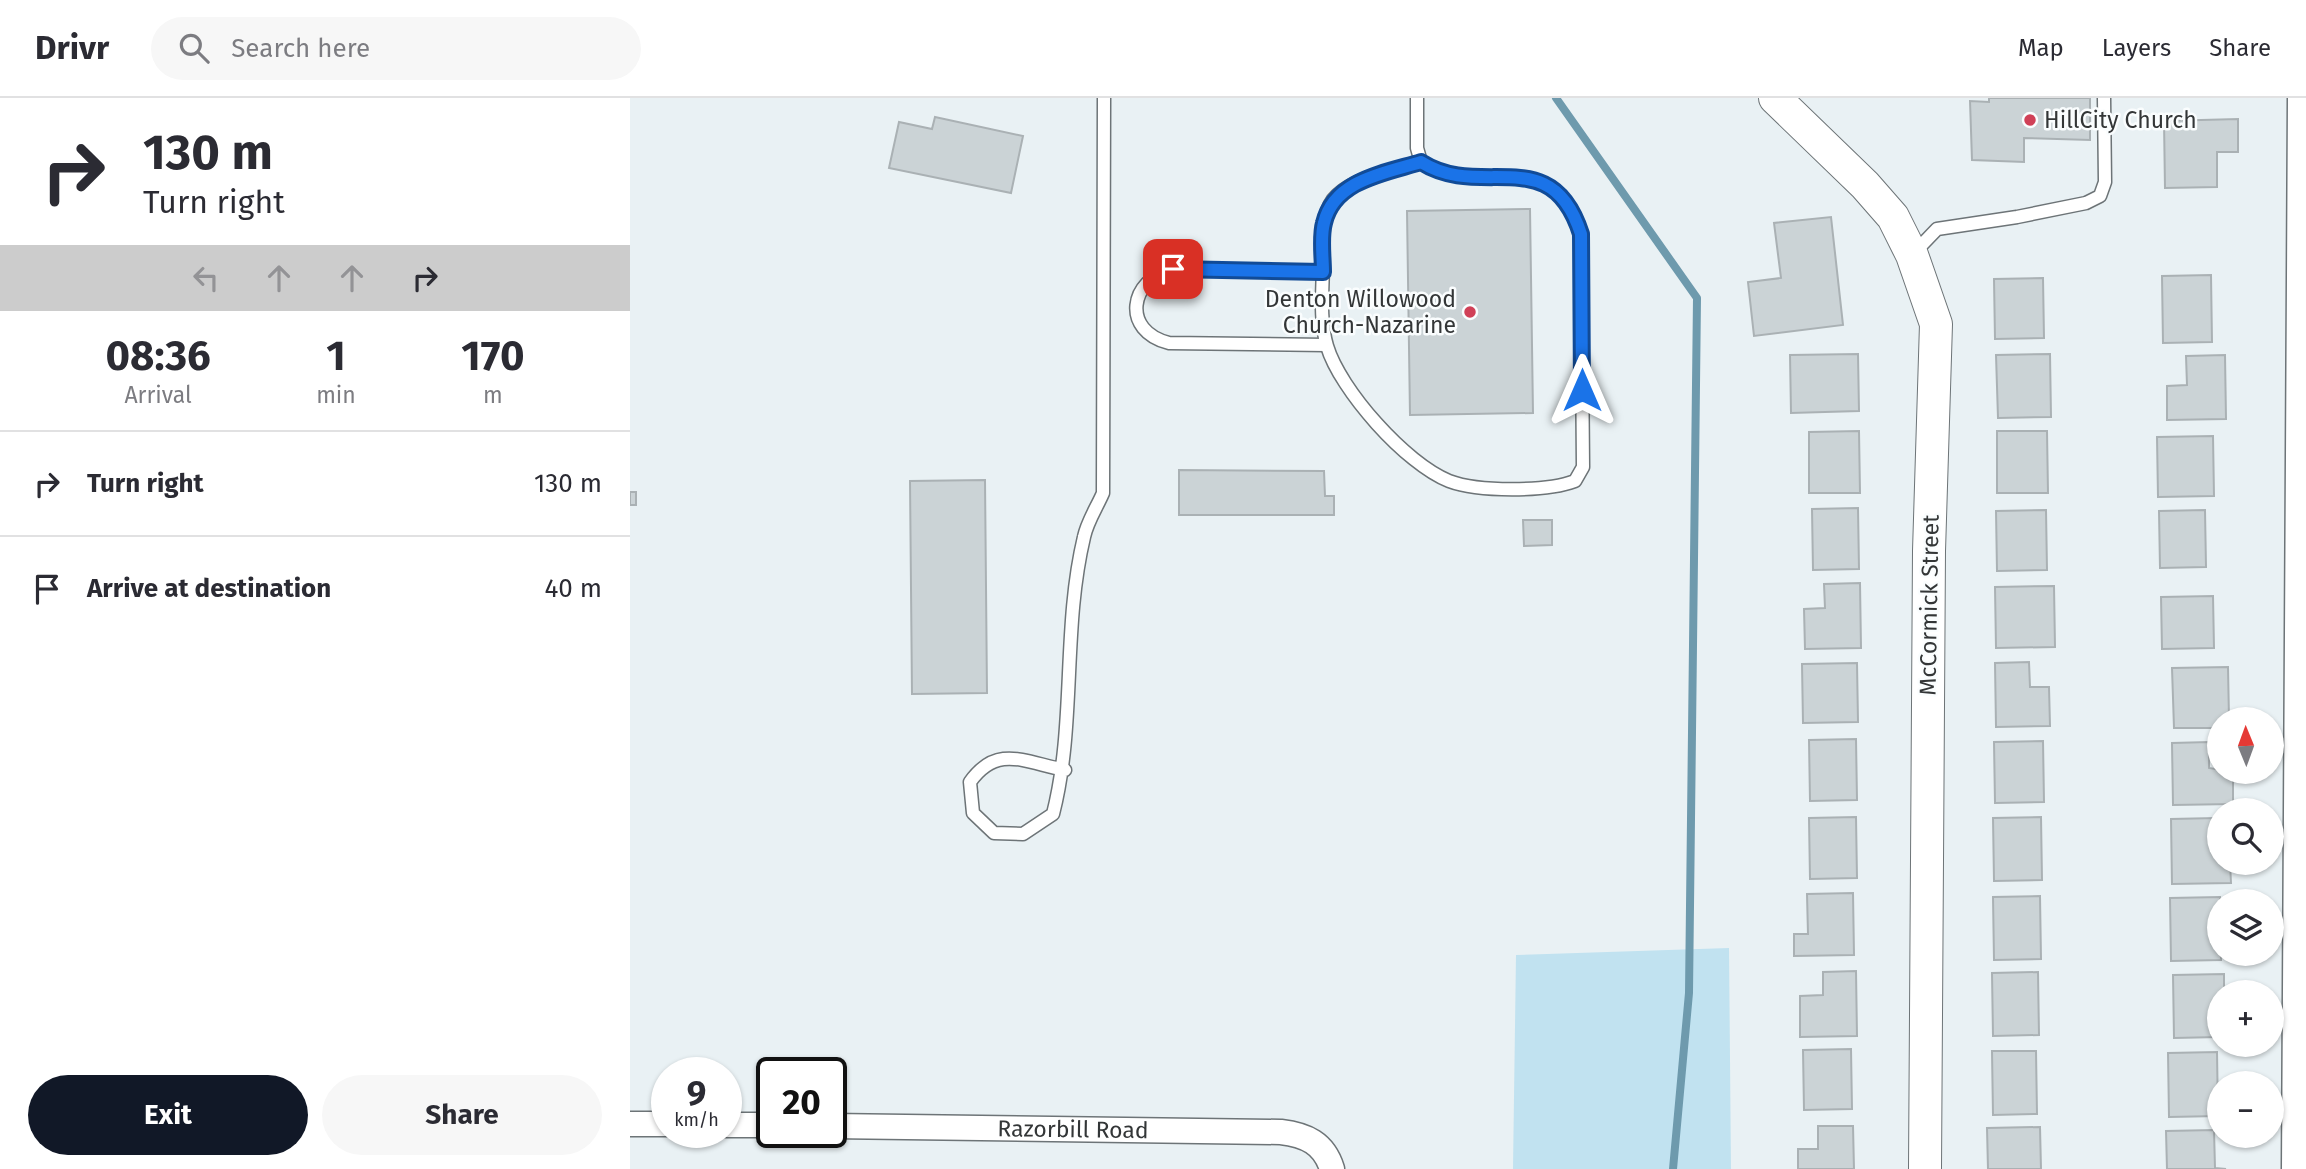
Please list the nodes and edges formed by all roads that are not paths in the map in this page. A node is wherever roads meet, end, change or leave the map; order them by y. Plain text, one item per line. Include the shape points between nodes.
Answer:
1 (1104, 98) edge
2 (1417, 98) edge
3 (1775, 98) edge
4 (2104, 98) edge
5 (2300, 98) edge
6 (1421, 162) junction
7 (1912, 255) junction
8 (1323, 272) junction
9 (1326, 345) junction
10 (1065, 770) junction
11 (630, 1124) edge
12 (651, 1124) edge
13 (847, 1126) edge
14 (1332, 1169) edge
15 (1924, 1169) edge
16 (2294, 1169) edge

1 - 10 lane via 1103,493 1084,535 1070,626
2 - 6 lane
3 - 7 street, McCormick Street via 1893,217
4 - 7 lane via 2105,181 2100,196 2086,203 1937,229
5 - 16 street
6 - 8 lane via 1353,185 1335,196 1324,223
6 - 9 lane via 1455,177 1526,176 1558,192 1574,210 1581,234 1583,467 1575,481 1558,487 1467,486 1446,480 1377,426 1343,380
7 - 15 street, McCormick Street via 1936,324 1929,551
8 - 9 lane
8 - 9 lane via 1158,272 1145,281 1138,298 1138,323 1145,334 1169,343
10 - 10 lane via 1053,814 1023,834 994,832 973,813 970,782 982,765 1001,757
11 - 12 street
13 - 14 street, Razorbill Road via 1281,1132 1313,1140

